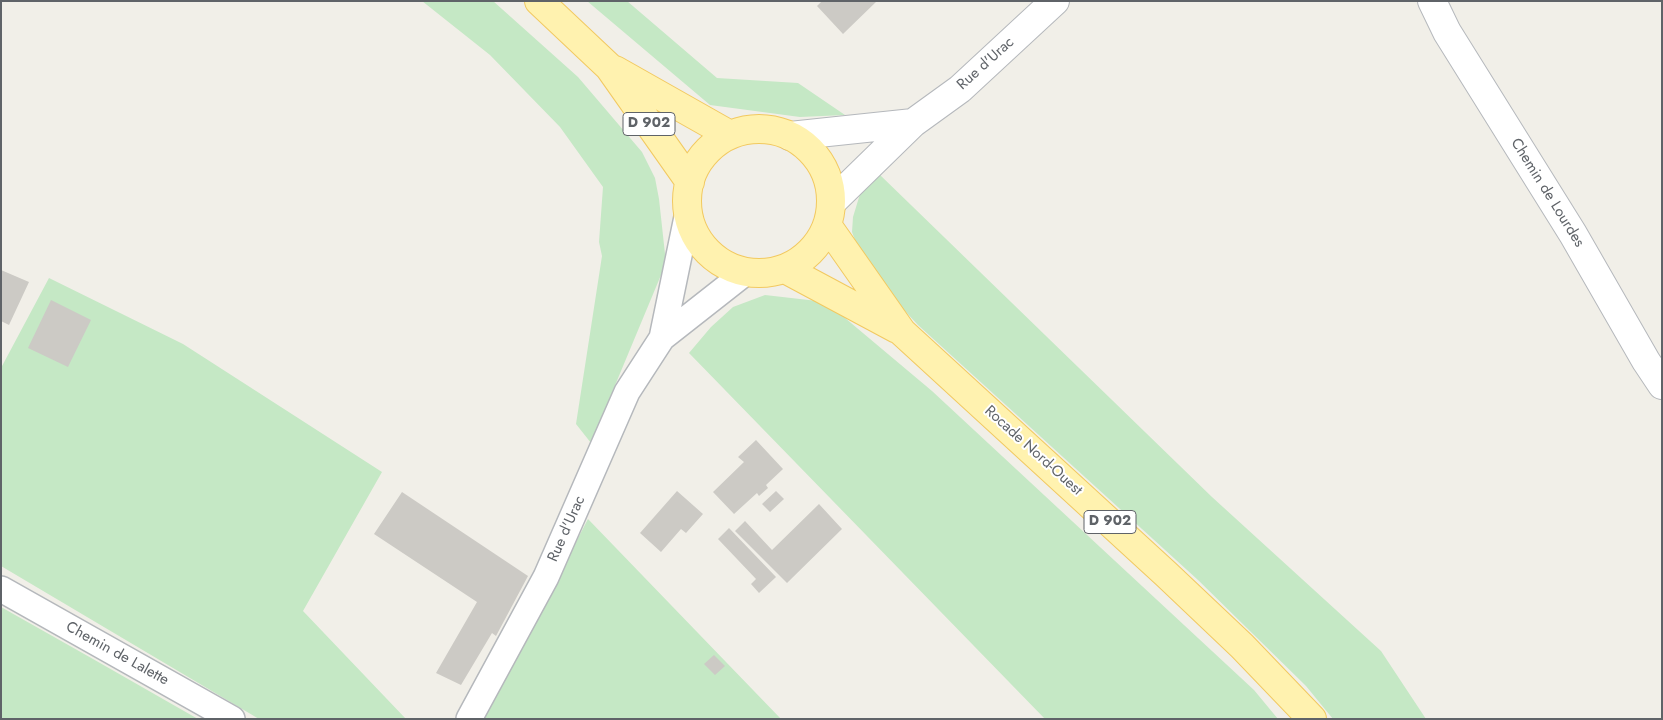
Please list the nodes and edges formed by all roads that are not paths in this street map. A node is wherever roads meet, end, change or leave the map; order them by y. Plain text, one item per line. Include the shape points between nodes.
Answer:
1 (539, 1) edge
2 (1055, 1) edge
3 (1432, 1) edge
4 (609, 66) junction
5 (913, 123) junction
6 (730, 135) junction
7 (790, 136) junction
8 (690, 182) junction
9 (688, 212) junction
10 (829, 214) junction
11 (785, 268) junction
12 (746, 272) junction
13 (902, 332) junction
14 (662, 338) junction
15 (1662, 385) edge
16 (1, 589) edge
17 (232, 719) edge
18 (469, 719) edge
19 (1312, 719) edge

1 - 4 main road, D 902
2 - 5 street, Rue d'Urac via 960,89
3 - 15 street, Chemin de Lourdes via 1447,32 1573,234
4 - 6 main road, D 902
4 - 8 main road, D 902
5 - 7 street, Rue d'Urac
5 - 10 street, Rue d'Urac
6 - 7 main road via 770,130
6 - 8 main road via 712,147 698,163
7 - 10 main road via 807,147 820,163 829,182
8 - 9 main road
9 - 12 main road via 694,233 707,252 725,265
9 - 14 street, Rue d'Urac
10 - 11 main road via 818,243 803,258
10 - 13 main road, Rocade Nord-Ouest / D 902
11 - 12 main road via 766,273
11 - 13 main road, Rocade Nord-Ouest / D 902
12 - 14 street, Rue d'Urac
13 - 19 main road, Rocade Nord-Ouest / D 902 via 1173,580
14 - 18 street, Rue d'Urac via 627,392 546,577
16 - 17 street, Chemin de Lalette

